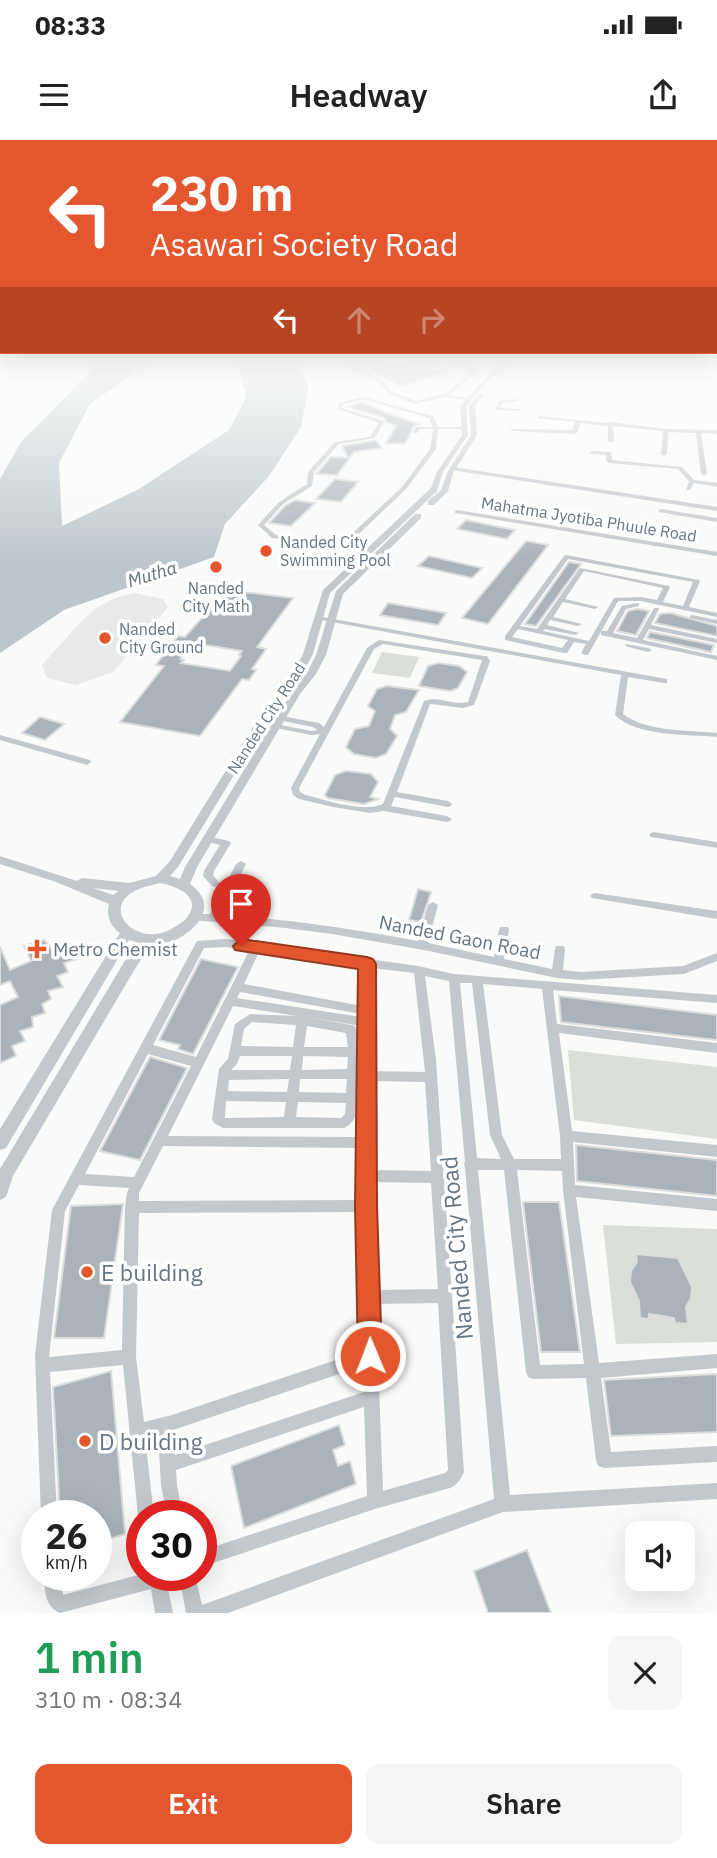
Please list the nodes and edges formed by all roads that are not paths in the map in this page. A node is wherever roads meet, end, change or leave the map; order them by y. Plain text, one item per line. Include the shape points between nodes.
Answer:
1 (378, 428) edge
2 (420, 428) edge
3 (436, 428) edge
4 (461, 428) edge
5 (465, 428) joint
6 (473, 428) edge
7 (576, 428) edge
8 (610, 428) edge
9 (648, 428) edge
10 (512, 430) dead end
11 (666, 430) junction
12 (416, 432) dead end
13 (698, 432) junction
14 (717, 432) edge
15 (611, 441) dead end
16 (593, 453) dead end
17 (664, 454) dead end
18 (453, 469) junction
19 (704, 474) dead end
20 (692, 481) junction
21 (441, 484) junction
22 (717, 485) edge
23 (688, 489) dead end
24 (717, 509) edge
25 (661, 511) dead end
26 (457, 512) dead end
27 (717, 520) edge
28 (341, 547) junction
29 (367, 552) junction
30 (717, 554) edge
31 (588, 561) junction
32 (582, 569) junction
33 (672, 576) junction
34 (667, 587) junction
35 (561, 600) junction
36 (657, 606) junction
37 (595, 607) dead end
38 (685, 609) junction
39 (717, 615) edge
40 (317, 618) junction
41 (549, 618) junction
42 (330, 620) junction
43 (717, 622) edge
44 (578, 624) dead end
45 (648, 624) junction
46 (516, 627) junction
47 (541, 629) junction
48 (597, 631) junction
49 (609, 634) junction
50 (717, 635) edge
51 (574, 636) junction
52 (639, 641) junction
53 (717, 641) edge
54 (590, 643) junction
55 (629, 646) dead end
56 (717, 658) edge
57 (717, 663) edge
58 (579, 665) junction
59 (625, 674) junction
60 (664, 681) dead end
61 (278, 722) junction
62 (325, 731) junction
63 (717, 734) edge
64 (0, 737) edge
65 (87, 762) dead end
66 (392, 794) junction
67 (448, 804) dead end
68 (385, 808) junction
69 (416, 814) junction
70 (411, 826) dead end
71 (433, 829) dead end
72 (654, 835) dead end
73 (208, 839) junction
74 (717, 845) edge
75 (0, 860) edge
76 (242, 864) dead end
77 (60, 879) junction
78 (160, 879) junction
79 (184, 884) junction
80 (215, 884) dead end
81 (132, 888) junction
82 (595, 896) dead end
83 (117, 902) junction
84 (433, 905) dead end
85 (717, 915) edge
86 (195, 916) junction
87 (214, 917) junction
88 (504, 930) dead end
89 (126, 934) junction
90 (151, 939) junction
91 (422, 947) junction
92 (256, 948) junction
93 (560, 949) dead end
94 (717, 957) edge
95 (498, 961) junction
96 (367, 964) junction
97 (418, 970) junction
98 (557, 974) junction
99 (477, 980) junction
100 (455, 983) junction
101 (237, 987) junction
102 (547, 987) junction
103 (717, 999) edge
104 (230, 1001) junction
105 (367, 1016) junction
106 (302, 1017) junction
107 (552, 1028) junction
108 (145, 1048) junction
109 (717, 1048) edge
110 (235, 1051) junction
111 (298, 1051) junction
112 (354, 1052) junction
113 (199, 1063) junction
114 (224, 1074) junction
115 (295, 1074) junction
116 (360, 1075) junction
117 (431, 1077) junction
118 (221, 1096) junction
119 (292, 1098) junction
120 (353, 1098) junction
121 (289, 1122) junction
122 (566, 1136) junction
123 (159, 1141) junction
124 (0, 1143) edge
125 (367, 1143) junction
126 (717, 1151) edge
127 (510, 1163) junction
128 (470, 1164) junction
129 (567, 1165) junction
130 (366, 1176) junction
131 (437, 1177) junction
132 (76, 1179) junction
133 (137, 1183) junction
134 (569, 1190) junction
135 (0, 1192) edge
136 (717, 1205) edge
137 (366, 1206) junction
138 (132, 1207) junction
139 (444, 1296) junction
140 (368, 1297) junction
141 (370, 1356) junction
142 (129, 1357) junction
143 (717, 1361) edge
144 (43, 1365) junction
145 (593, 1371) junction
146 (371, 1397) junction
147 (164, 1425) junction
148 (139, 1431) junction
149 (717, 1454) edge
150 (167, 1465) junction
151 (717, 1491) edge
152 (48, 1500) edge
153 (145, 1500) edge
154 (172, 1500) edge
155 (375, 1501) junction
156 (503, 1504) junction
157 (217, 1554) edge
158 (54, 1591) edge
159 (107, 1591) edge
160 (160, 1591) edge
161 (190, 1591) edge
162 (164, 1613) edge
163 (195, 1613) edge
164 (204, 1613) edge

1 - 28 street via 372,438 337,443 312,472 310,485 281,503 261,525 274,537
2 - 12 street
3 - 28 street via 433,449 404,488
4 - 5 street
5 - 21 street, Nanded City Road via 462,441 440,472
6 - 18 street, Nanded City Road via 474,435
7 - 10 street via 575,432
8 - 15 street
9 - 11 street
11 - 13 street
11 - 17 street
13 - 14 street
13 - 19 street
16 - 20 street via 609,453 609,461 680,468
18 - 21 street, Nanded City Road
18 - 24 street
20 - 22 street
20 - 23 street
21 - 29 street, Nanded City Road
21 - 42 street, Nanded City Road via 444,491 338,593
25 - 27 street
26 - 30 street, Mahatma Jyotiba Phuule Road
28 - 29 street
29 - 40 street, Nanded City Road via 326,592
31 - 32 street
31 - 33 street
31 - 46 street via 566,557
32 - 34 street
32 - 35 street
33 - 34 street
33 - 38 street via 697,582
34 - 36 street
35 - 37 street
35 - 41 street
36 - 38 street
36 - 43 street
36 - 45 street
36 - 48 street via 615,599
36 - 49 street via 626,605
38 - 39 street
40 - 42 street
40 - 78 street, Nanded City Road via 298,672
41 - 44 street
41 - 47 street
42 - 58 street
42 - 61 street, Nanded City Road via 321,655
45 - 50 street
45 - 52 street
45 - 53 street
46 - 47 street
46 - 51 street via 508,639 564,651
47 - 51 street
48 - 49 street
48 - 54 street
49 - 52 street
51 - 54 street
52 - 56 street
54 - 58 street via 580,655
55 - 57 street
58 - 59 street
59 - 60 street
59 - 63 street via 619,715 623,720 639,726
61 - 62 street via 316,725
61 - 73 street, Nanded City Road
62 - 66 street via 377,643 484,658 471,703 427,703
62 - 68 street via 296,793 369,811
64 - 65 street
66 - 67 street
66 - 68 street
68 - 69 street
69 - 70 street
69 - 71 street via 442,818
72 - 74 street
73 - 79 street, Nanded City Road
73 - 80 street via 226,843 209,871
75 - 77 street
76 - 87 street
77 - 81 street
77 - 83 street
78 - 79 street
78 - 81 street
79 - 86 street via 197,898
81 - 83 street
82 - 85 street
83 - 89 street via 113,919
84 - 91 street
86 - 87 street, Nanded Gaon Road
86 - 90 street via 177,933
87 - 91 street, Nanded Gaon Road
88 - 95 street
89 - 90 street
89 - 124 street
90 - 135 street via 131,963 6,1174
91 - 95 street, Nanded Gaon Road
92 - 96 street
92 - 101 street
92 - 108 street via 201,944
93 - 98 street
94 - 98 street, Nanded Gaon Road via 684,970
95 - 98 street, Nanded Gaon Road
96 - 97 street
96 - 105 street
97 - 100 street
97 - 117 street
99 - 100 street
99 - 102 street
99 - 127 street via 496,1135
100 - 128 street, Nanded City Road
101 - 104 street
101 - 105 street
102 - 103 street
102 - 107 street
104 - 106 street
104 - 113 street
105 - 106 street
105 - 116 street
106 - 110 street via 250,1018 239,1027
106 - 111 street
106 - 112 street via 351,1029
107 - 109 street
107 - 122 street
108 - 113 street
108 - 132 street
110 - 111 street
110 - 114 street
111 - 112 street
111 - 115 street
112 - 116 street
113 - 123 street
114 - 115 street
114 - 118 street
115 - 116 street
115 - 119 street
116 - 117 street
116 - 120 street
116 - 125 street
117 - 131 street
118 - 119 street
118 - 121 street via 218,1119 222,1123
119 - 120 street
119 - 121 street
120 - 121 street via 351,1116 344,1123
122 - 126 street
122 - 129 street
123 - 125 street
123 - 133 street
125 - 130 street
127 - 128 street
127 - 129 street
127 - 145 street via 533,1372
128 - 156 street, Nanded City Road
129 - 134 street
130 - 131 street
130 - 137 street
131 - 139 street
132 - 133 street
132 - 144 street via 60,1210
133 - 138 street
134 - 136 street
134 - 145 street
137 - 138 street
137 - 140 street
138 - 142 street
139 - 140 street
139 - 155 street via 456,1472 450,1480
140 - 141 street
141 - 146 street
141 - 147 street
142 - 144 street
142 - 148 street
143 - 145 street
144 - 152 street
145 - 149 street via 604,1460
146 - 150 street
146 - 155 street
147 - 148 street
147 - 150 street
148 - 153 street
150 - 154 street
151 - 156 street
155 - 157 street
156 - 164 street
158 - 159 street via 61,1604
160 - 162 street
161 - 163 street

